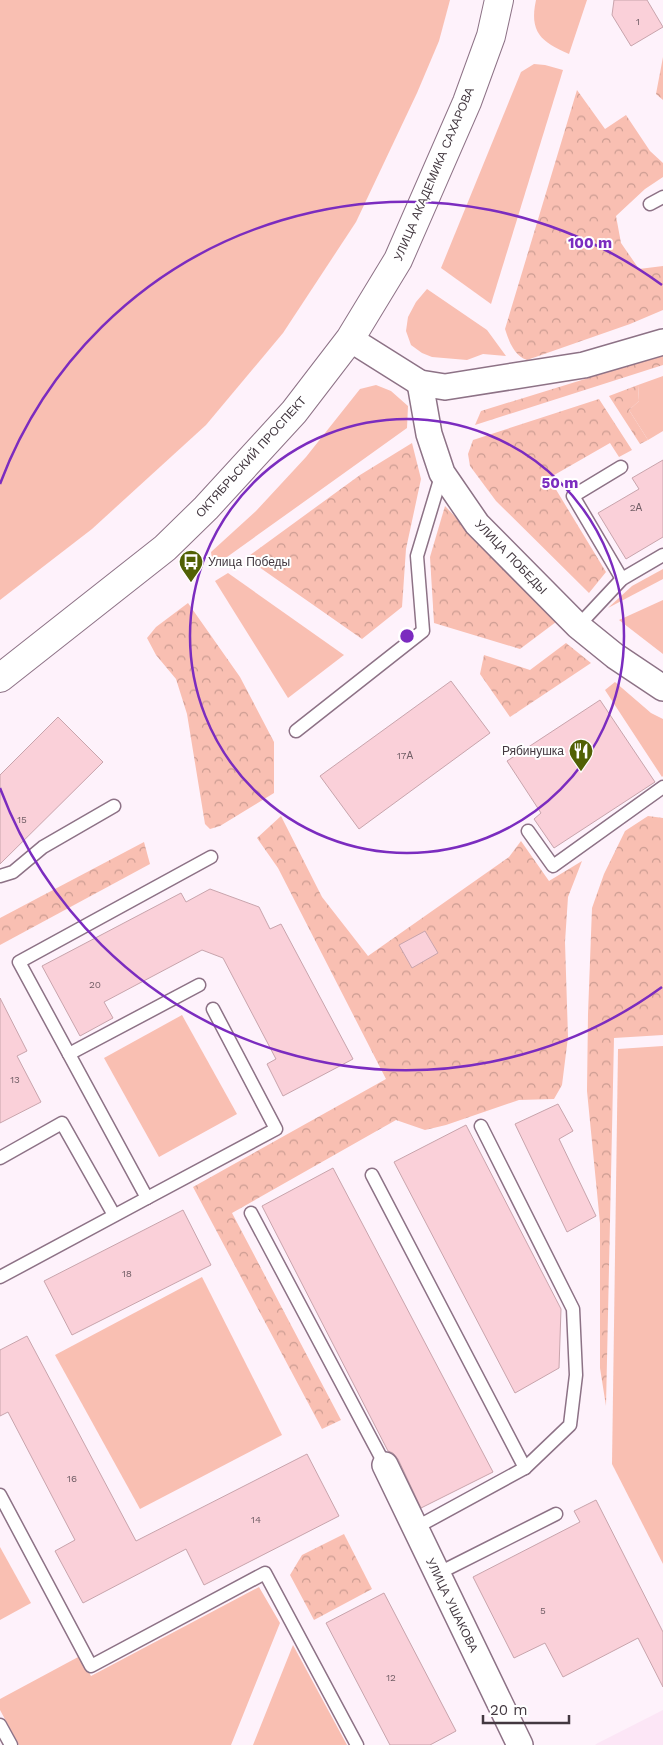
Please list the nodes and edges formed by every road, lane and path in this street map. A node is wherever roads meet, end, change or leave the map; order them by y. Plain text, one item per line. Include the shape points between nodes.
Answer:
1 (500, 0) edge
2 (663, 197) edge
3 (650, 204) dead end
4 (350, 339) junction
5 (663, 342) edge
6 (420, 383) junction
7 (621, 467) dead end
8 (442, 473) junction
9 (663, 555) edge
10 (622, 579) junction
11 (578, 626) junction
12 (0, 678) edge
13 (663, 688) edge
14 (296, 731) dead end
15 (663, 787) edge
16 (114, 806) dead end
17 (528, 831) dead end
18 (211, 857) dead end
19 (0, 876) edge
20 (199, 985) dead end
21 (213, 1009) dead end
22 (69, 1054) junction
23 (481, 1126) dead end
24 (0, 1158) edge
25 (372, 1175) dead end
26 (147, 1198) junction
27 (252, 1213) dead end
28 (114, 1215) junction
29 (0, 1277) edge
30 (385, 1465) joint
31 (525, 1468) junction
32 (0, 1495) edge
33 (556, 1514) dead end
34 (415, 1528) junction
35 (437, 1574) junction
36 (0, 1725) edge
37 (11, 1745) edge
38 (357, 1745) edge
39 (520, 1745) edge

1 - 4 street, УЛИЦА АКАДЕМИКА САХАРОВА via 491,36 466,102 398,260
2 - 3 lane
4 - 6 street
4 - 12 street, ОКТЯБРЬСКИЙ ПРОСПЕКТ via 294,412 165,548
5 - 6 street via 575,366 445,387
6 - 8 street, УЛИЦА ПОБЕДЫ via 429,434
7 - 10 lane via 573,496
8 - 11 street, УЛИЦА ПОБЕДЫ via 477,524
8 - 14 lane via 417,556 423,631
9 - 10 lane
10 - 11 lane
11 - 13 street, УЛИЦА ПОБЕДЫ
15 - 17 lane via 553,866
16 - 19 lane via 43,848 13,872
18 - 22 lane via 19,962
20 - 22 lane
21 - 26 lane via 276,1128
22 - 26 lane
23 - 31 lane via 573,1310 576,1375 570,1425
24 - 28 lane via 62,1123
25 - 31 lane
26 - 28 lane
27 - 30 lane
28 - 29 lane
30 - 34 street, УЛИЦА УШАКОВА
31 - 34 lane
32 - 38 lane via 91,1666 265,1573
33 - 35 lane
34 - 35 street, УЛИЦА УШАКОВА
35 - 39 street, УЛИЦА УШАКОВА
36 - 37 lane

